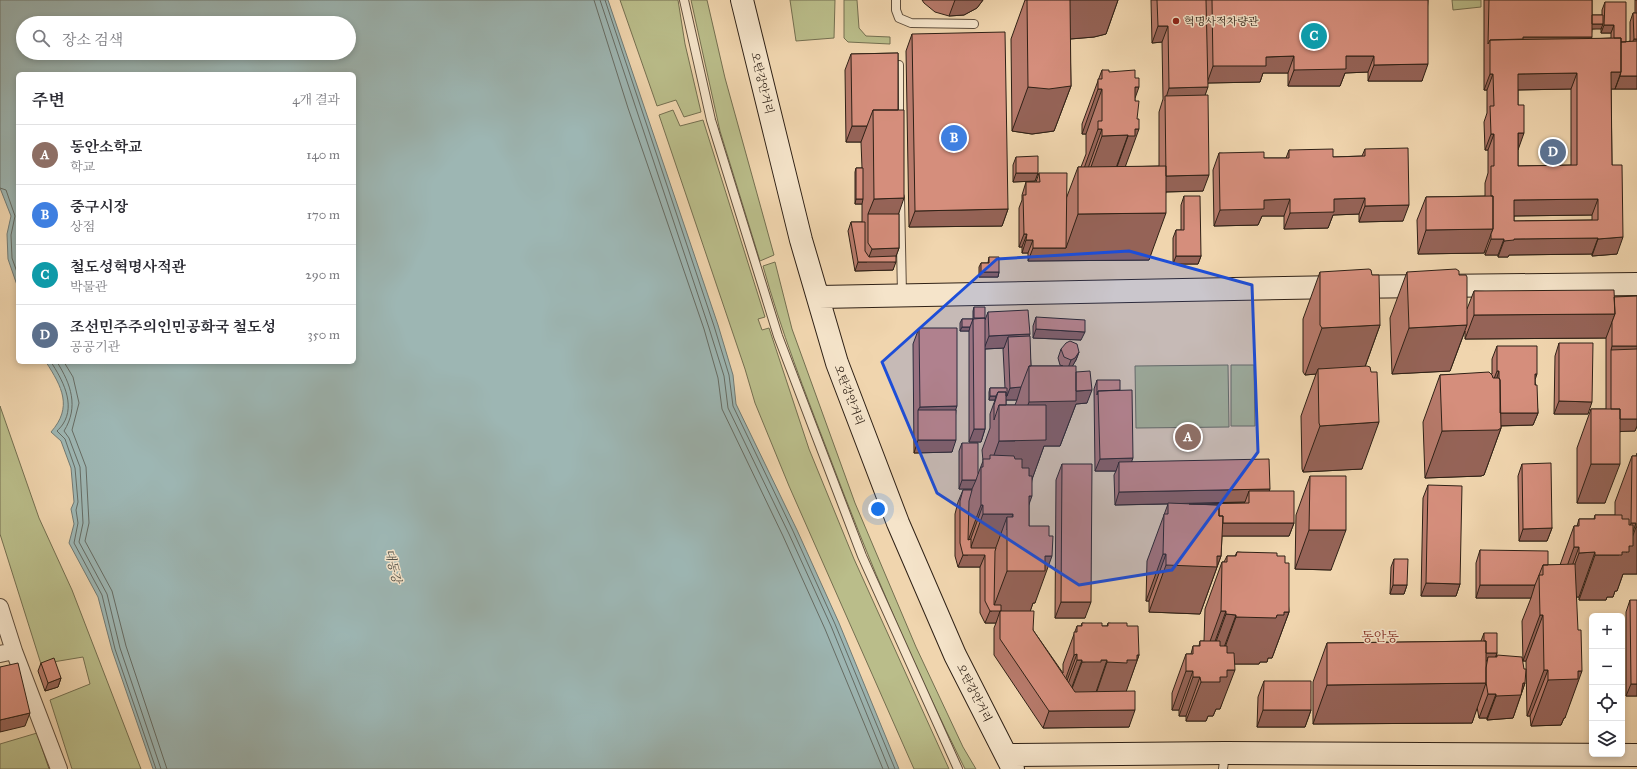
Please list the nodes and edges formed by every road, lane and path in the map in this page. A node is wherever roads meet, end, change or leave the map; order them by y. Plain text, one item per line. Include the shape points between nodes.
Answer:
1 (684, 0) edge
2 (742, 0) edge
3 (896, 0) edge
4 (974, 24) dead end
5 (899, 64) edge
6 (900, 128) edge
7 (900, 192) edge
8 (1637, 284) edge
9 (902, 295) junction
10 (819, 297) junction
11 (0, 607) edge
12 (7, 653) edge
13 (1637, 755) edge
14 (1224, 761) edge
15 (1010, 762) edge
16 (59, 769) edge
17 (958, 769) edge

1 - 17 lane via 711,120 778,336 862,556
2 - 10 street, 오탄강안거리 via 801,240
3 - 4 lane via 899,18 911,23
5 - 6 lane
7 - 9 lane
8 - 9 street
9 - 10 street
10 - 15 street, 오탄강안거리 via 837,363 898,523 955,655
11 - 12 street
12 - 16 street
13 - 14 street
14 - 15 street

